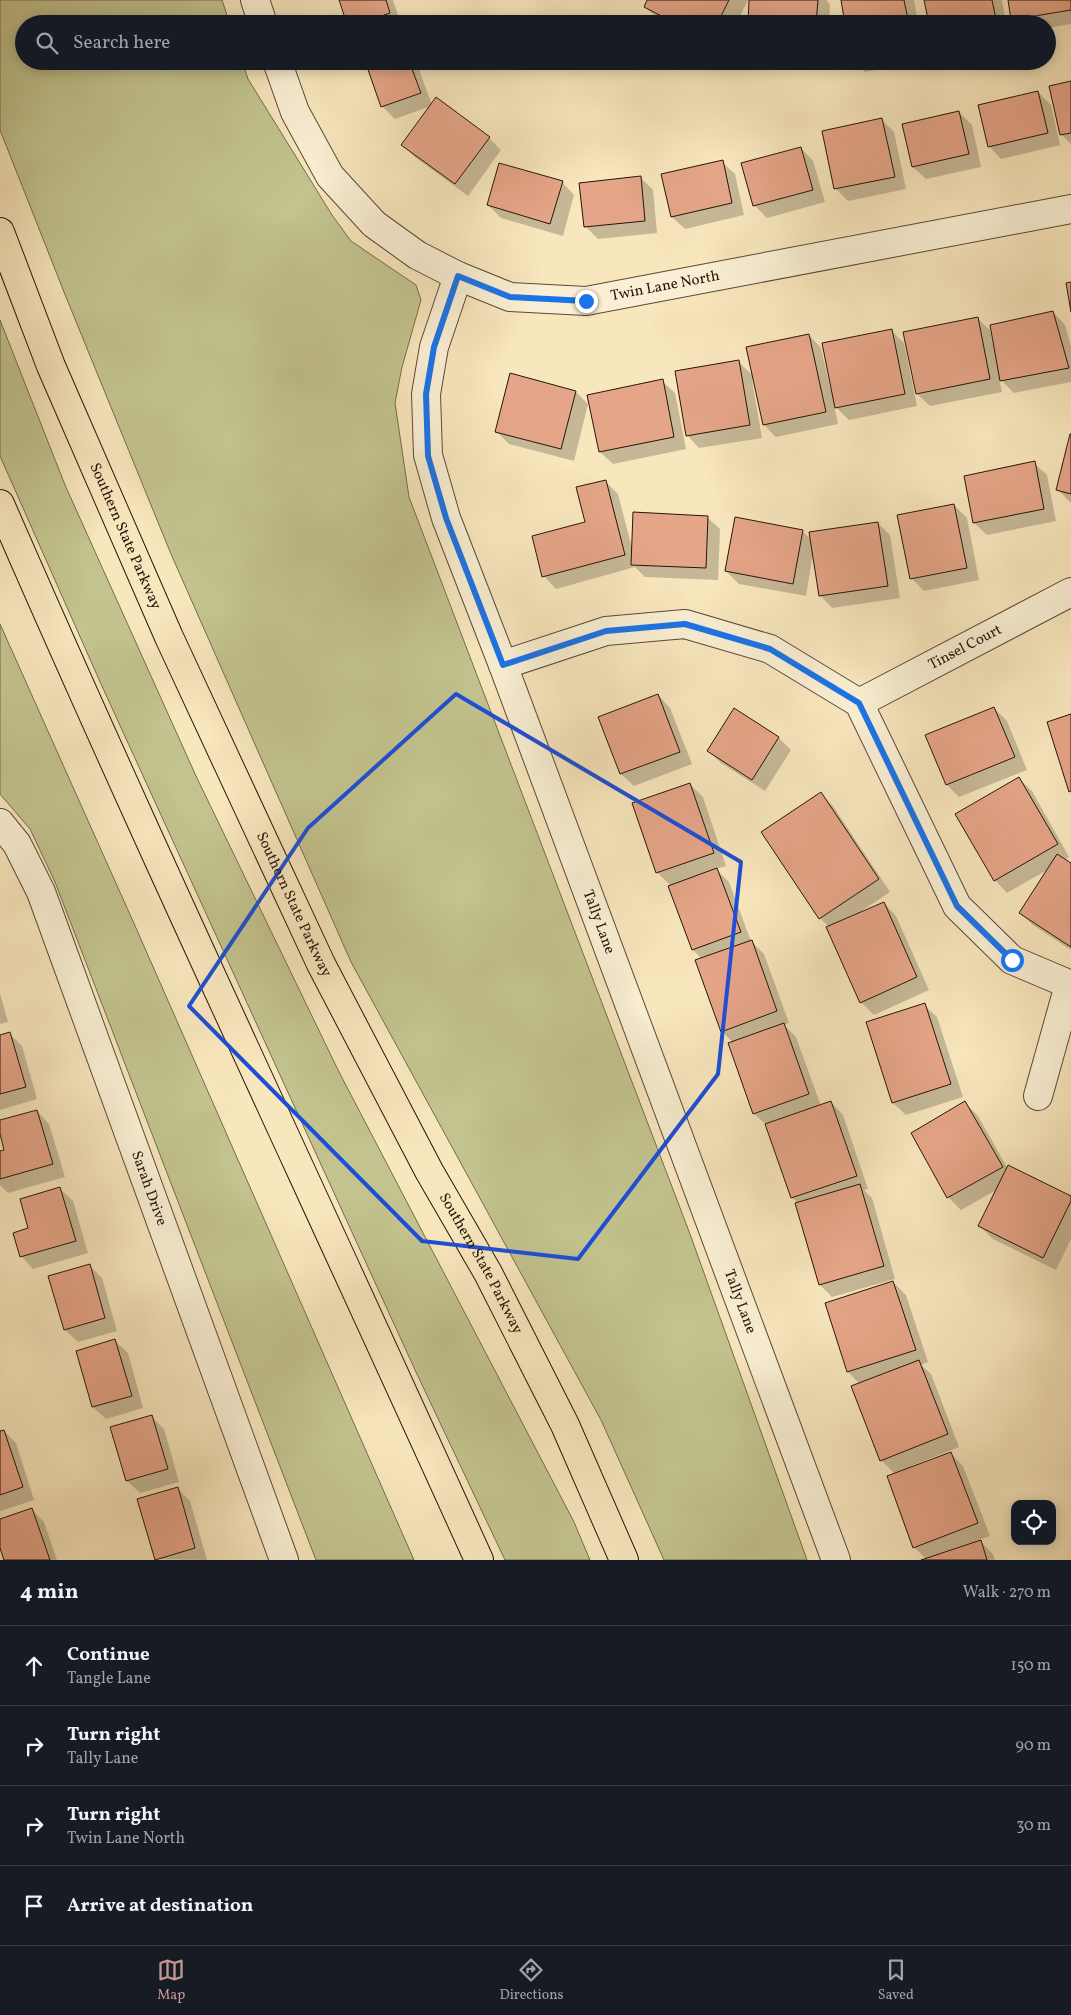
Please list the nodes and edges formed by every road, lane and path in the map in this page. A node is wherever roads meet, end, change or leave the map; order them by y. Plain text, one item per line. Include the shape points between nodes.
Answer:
1 (255, 0) edge
2 (261, 15) edge
3 (280, 70) edge
4 (1071, 209) edge
5 (0, 232) edge
6 (458, 276) junction
7 (0, 504) edge
8 (1071, 592) edge
9 (503, 665) junction
10 (859, 703) junction
11 (0, 823) edge
12 (1070, 985) edge
13 (1038, 1096) dead end
14 (284, 1560) edge
15 (479, 1560) edge
16 (624, 1560) edge
17 (836, 1560) edge

1 - 2 street
3 - 6 street, Twin Lane North via 295,112 330,176 374,224 417,255
4 - 6 street, Twin Lane North via 586,301 510,297
5 - 16 highway, Southern State Parkway via 51,366 165,628 322,964 429,1171 488,1273 565,1426
6 - 9 street, Tally Lane via 434,347 426,394 428,456 446,518
7 - 15 highway via 90,710
8 - 10 street, Tinsel Court
9 - 10 street via 606,631 685,624 770,649
9 - 17 street, Tally Lane
10 - 12 street via 957,906 1012,960
11 - 14 street, Sarah Drive via 17,844 41,892
12 - 13 street

